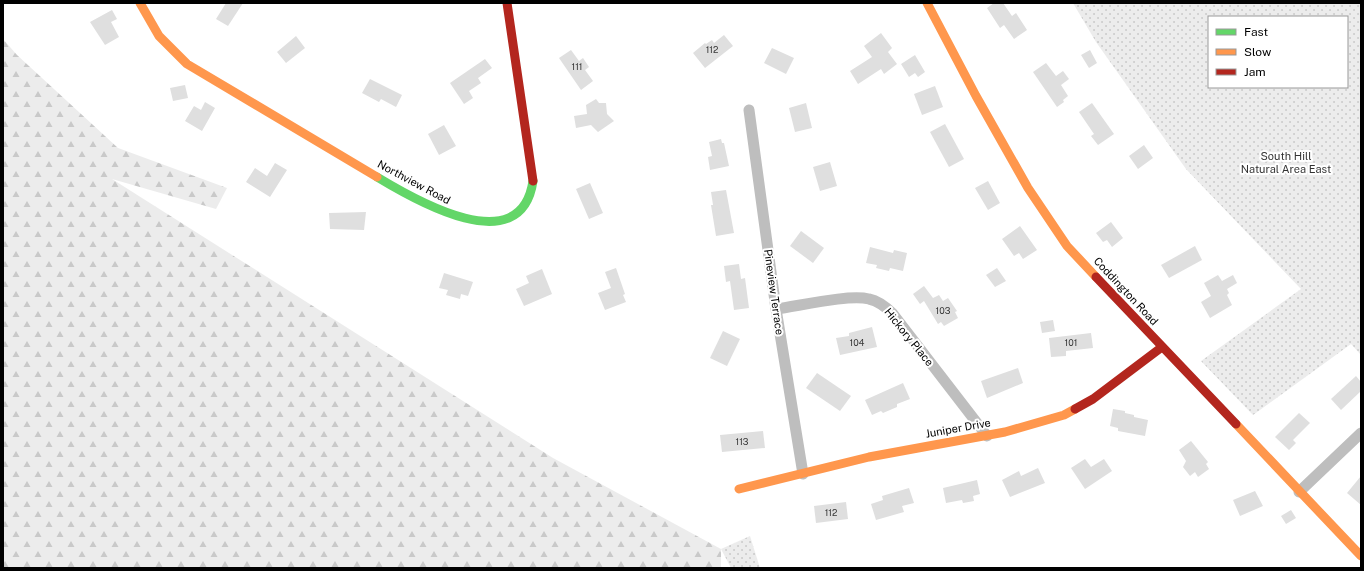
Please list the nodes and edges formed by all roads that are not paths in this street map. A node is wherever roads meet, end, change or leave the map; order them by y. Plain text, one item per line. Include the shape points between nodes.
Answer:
1 (140, 3) edge
2 (507, 3) edge
3 (927, 3) edge
4 (749, 110) dead end
5 (776, 310) junction
6 (1162, 347) junction
7 (1361, 433) edge
8 (987, 436) junction
9 (803, 474) junction
10 (739, 489) dead end
11 (1299, 492) junction
12 (1361, 556) edge

1 - 2 street, Northview Road via 159,37 187,64 392,186 456,216 480,221 497,221 514,214 527,202 534,185
3 - 6 street, Coddington Road via 974,95 1042,210 1067,246
4 - 5 street, Pineview Terrace
5 - 8 street, Hickory Place via 852,298 879,302 893,314
5 - 9 street, Pineview Terrace
6 - 8 street, Juniper Drive via 1082,406 1039,423
6 - 11 street, Coddington Road
7 - 11 street
8 - 9 street, Juniper Drive via 869,457
9 - 10 street, Juniper Drive
11 - 12 street, Coddington Road

